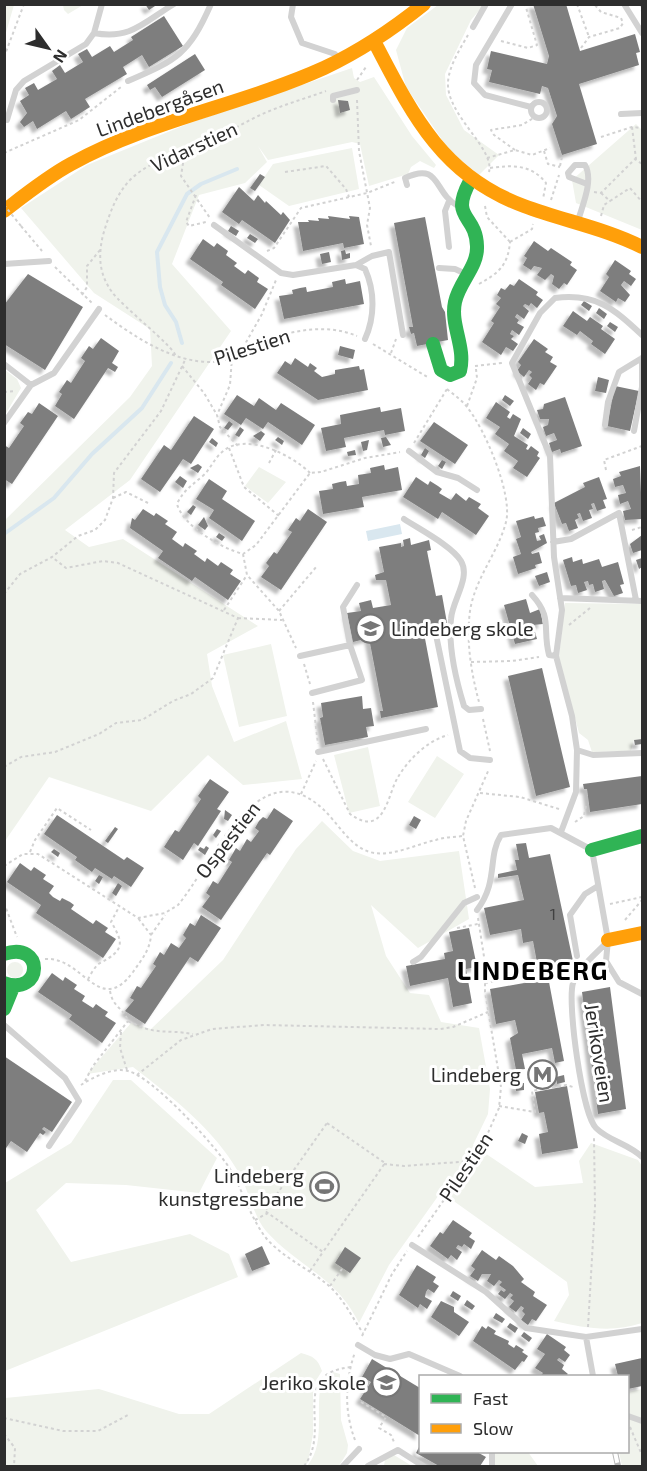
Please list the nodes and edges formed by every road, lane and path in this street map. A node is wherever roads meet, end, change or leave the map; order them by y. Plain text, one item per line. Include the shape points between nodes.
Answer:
1 (24, 4) edge
2 (102, 4) edge
3 (174, 4) edge
4 (211, 4) edge
5 (292, 4) edge
6 (486, 4) edge
7 (512, 4) edge
8 (525, 4) edge
9 (577, 4) edge
10 (594, 4) edge
11 (624, 4) edge
12 (641, 4) edge
13 (415, 8) edge
14 (642, 12) edge
15 (473, 27) joint
16 (94, 33) junction
17 (642, 33) edge
18 (589, 37) junction
19 (489, 39) junction
20 (374, 41) junction
21 (581, 48) dead end
22 (4, 57) edge
23 (338, 61) junction
24 (366, 68) dead end
25 (128, 81) joint
26 (329, 90) dead end
27 (357, 90) junction
28 (333, 100) dead end
29 (531, 106) junction
30 (642, 113) edge
31 (621, 114) dead end
32 (535, 117) junction
33 (7, 120) dead end
34 (632, 128) junction
35 (642, 128) edge
36 (601, 137) dead end
37 (550, 148) dead end
38 (515, 150) junction
39 (544, 150) junction
40 (185, 151) junction
41 (4, 153) edge
42 (562, 157) dead end
43 (487, 158) junction
44 (636, 159) junction
45 (642, 164) edge
46 (560, 167) junction
47 (285, 172) dead end
48 (470, 181) junction
49 (406, 182) joint
50 (586, 188) joint
51 (601, 192) junction
52 (367, 193) junction
53 (196, 194) junction
54 (349, 197) junction
55 (543, 200) dead end
56 (610, 201) junction
57 (550, 202) dead end
58 (642, 202) edge
59 (485, 203) dead end
60 (455, 204) junction
61 (4, 205) edge
62 (4, 212) edge
63 (600, 218) dead end
64 (534, 220) dead end
65 (578, 221) junction
66 (214, 225) dead end
67 (510, 242) junction
68 (449, 247) dead end
69 (642, 247) edge
70 (100, 250) junction
71 (256, 255) junction
72 (373, 256) junction
73 (50, 261) junction
74 (4, 264) edge
75 (356, 265) junction
76 (439, 268) dead end
77 (281, 273) junction
78 (467, 275) junction
79 (474, 289) dead end
80 (82, 295) junction
81 (99, 309) junction
82 (642, 335) edge
83 (400, 336) joint
84 (365, 339) junction
85 (433, 344) dead end
86 (239, 354) junction
87 (391, 354) junction
88 (176, 355) junction
89 (232, 357) junction
90 (474, 357) dead end
91 (186, 358) junction
92 (642, 358) edge
93 (512, 363) junction
94 (4, 364) edge
95 (475, 366) junction
96 (181, 368) junction
97 (436, 382) dead end
98 (31, 385) junction
99 (467, 406) junction
100 (217, 415) junction
101 (4, 423) edge
102 (605, 425) dead end
103 (634, 431) dead end
104 (238, 446) junction
105 (642, 446) edge
106 (230, 448) junction
107 (276, 450) junction
108 (409, 451) junction
109 (269, 463) dead end
110 (606, 470) dead end
111 (310, 473) junction
112 (477, 490) dead end
113 (113, 498) junction
114 (148, 503) dead end
115 (279, 516) junction
116 (404, 519) dead end
117 (553, 542) junction
118 (243, 554) junction
119 (52, 557) junction
120 (317, 566) dead end
121 (247, 575) junction
122 (357, 585) dead end
123 (4, 594) edge
124 (532, 595) dead end
125 (560, 598) junction
126 (639, 600) edge
127 (597, 601) junction
128 (224, 610) junction
129 (279, 611) junction
130 (238, 618) junction
131 (283, 620) junction
132 (558, 634) junction
133 (436, 635) dead end
134 (350, 645) junction
135 (300, 656) junction
136 (552, 656) junction
137 (471, 662) junction
138 (312, 693) junction
139 (481, 709) junction
140 (426, 729) dead end
141 (456, 733) junction
142 (422, 740) dead end
143 (424, 747) junction
144 (577, 750) junction
145 (318, 752) junction
146 (642, 753) edge
147 (490, 760) junction
148 (4, 766) edge
149 (480, 793) junction
150 (301, 794) junction
151 (571, 805) junction
152 (586, 806) dead end
153 (567, 813) junction
154 (576, 821) junction
155 (563, 824) junction
156 (91, 830) dead end
157 (561, 831) junction
158 (463, 836) junction
159 (642, 836) edge
160 (587, 848) junction
161 (30, 852) junction
162 (4, 866) edge
163 (598, 886) junction
164 (477, 897) joint
165 (642, 898) edge
166 (4, 903) edge
167 (609, 905) dead end
168 (119, 907) junction
169 (477, 910) joint
170 (165, 913) junction
171 (138, 918) junction
172 (625, 920) dead end
173 (479, 924) junction
174 (465, 926) dead end
175 (642, 933) edge
176 (151, 935) junction
177 (608, 940) junction
178 (11, 952) edge
179 (577, 956) dead end
180 (40, 961) dead end
181 (413, 962) dead end
182 (523, 976) junction
183 (88, 979) junction
184 (573, 981) junction
185 (485, 983) junction
186 (525, 983) dead end
187 (9, 985) edge
188 (110, 990) junction
189 (642, 994) edge
190 (4, 1009) edge
191 (488, 1012) junction
192 (128, 1021) junction
193 (4, 1025) edge
194 (121, 1032) junction
195 (193, 1034) junction
196 (127, 1070) junction
197 (137, 1075) junction
198 (86, 1082) junction
199 (582, 1085) junction
200 (74, 1090) junction
201 (499, 1106) junction
202 (594, 1126) junction
203 (49, 1146) dead end
204 (642, 1157) edge
205 (472, 1161) junction
206 (384, 1164) junction
207 (268, 1213) junction
208 (255, 1220) junction
209 (412, 1245) junction
210 (323, 1252) junction
211 (342, 1269) dead end
212 (310, 1271) junction
213 (330, 1286) junction
214 (642, 1329) edge
215 (363, 1334) junction
216 (586, 1336) junction
217 (358, 1345) junction
218 (351, 1367) junction
219 (456, 1375) edge
220 (593, 1375) edge
221 (361, 1402) dead end
222 (128, 1415) dead end
223 (4, 1418) edge
224 (630, 1426) dead end
225 (4, 1434) edge
226 (391, 1436) dead end
227 (359, 1449) joint
228 (642, 1455) edge
229 (368, 1466) edge
230 (14, 1467) edge
231 (304, 1467) edge
232 (343, 1467) edge
233 (423, 1467) edge

1 - 22 path
2 - 16 lane
3 - 16 lane via 127,33
4 - 25 lane via 199,32 179,56
5 - 23 lane via 291,17 302,43 335,54
6 - 15 lane
7 - 19 lane
8 - 19 path via 537,45 528,48
9 - 18 path
10 - 18 path via 601,12 621,18 623,23 620,28
11 - 17 lane
12 - 14 path
13 - 20 street, Lindebergåsen
15 - 43 path via 450,71 449,94
16 - 33 lane via 86,44 24,81 13,97
18 - 21 path
19 - 29 lane via 473,74 478,90 484,95
20 - 23 street, Lindebergåsen
20 - 48 street via 429,140
23 - 62 street, Lindebergåsen via 102,149 41,183
24 - 27 path via 355,80
25 - 41 path via 79,120
26 - 40 path, Vidarstien via 259,115
27 - 28 lane via 333,96
27 - 52 path via 359,151
29 - 32 lane
29 - 32 lane via 540,102 547,109 545,115
30 - 31 lane
32 - 38 path via 522,125 491,130
34 - 35 path
34 - 36 path
34 - 44 path
37 - 39 path
38 - 39 path via 532,155
38 - 43 path
39 - 46 path via 548,164
40 - 53 path via 181,176
40 - 70 path, Vidarstien via 152,165 130,180 110,212
42 - 46 path
43 - 55 path via 490,168 513,166 532,171 546,183
44 - 45 path
44 - 51 path
46 - 57 path
47 - 54 path via 326,166
48 - 60 street
48 - 65 street via 513,202
49 - 52 path
49 - 60 lane via 423,171 430,173
50 - 51 path
50 - 65 lane
51 - 56 path
52 - 54 path
52 - 72 path via 368,236
53 - 53 path via 212,222 189,226 186,221
54 - 71 path via 300,208 274,248
56 - 58 path via 630,188
56 - 63 path via 604,205
59 - 67 path via 487,217
60 - 68 lane via 445,211
60 - 78 street via 477,242
61 - 73 path, Pilestien, bridge
64 - 67 path via 532,229
65 - 69 street
66 - 71 lane
67 - 79 path via 508,259 502,268
70 - 80 path via 87,266 87,286
70 - 88 path, Vidarstien via 100,268 112,292
71 - 77 lane
72 - 75 lane
72 - 83 lane via 389,252
73 - 74 lane
73 - 80 path, Pilestien
75 - 77 lane via 293,275
75 - 84 lane via 365,269 372,297
76 - 78 lane
77 - 86 path
78 - 85 street via 454,308 462,349 460,371 450,375 441,370
80 - 81 path, Pilestien
81 - 88 path, Pilestien via 137,337
81 - 98 lane via 54,373
82 - 93 lane via 612,308 592,298 555,298 540,314
83 - 87 path
84 - 86 path, Pilestien via 338,330 306,331 275,337
84 - 87 path, Pilestien
86 - 89 path, Pilestien
87 - 97 path, Pilestien
88 - 91 path, Pilestien
89 - 91 path, Pilestien via 215,362
89 - 100 path via 230,385
90 - 95 path
91 - 96 path
92 - 102 lane via 619,372
92 - 103 lane via 642,387
93 - 95 path
93 - 117 lane via 550,456
94 - 98 lane
95 - 99 path via 477,378
96 - 100 path via 204,393
96 - 113 path via 161,411 113,477
98 - 101 lane
99 - 108 path via 445,388
99 - 137 path via 505,487 508,511 502,534 473,597 469,626
100 - 104 path via 220,427
104 - 106 path
104 - 107 path
105 - 110 path via 604,460
106 - 115 path via 244,487
106 - 118 path via 189,486 177,504 192,524
107 - 109 path
107 - 111 path via 286,453
108 - 111 path
108 - 112 lane via 437,472 458,478
111 - 115 path
113 - 114 path via 126,492
113 - 119 path via 105,520 95,530 78,536
115 - 118 path via 256,545
116 - 139 lane via 462,562 464,573 450,618 450,643 464,706 469,710
117 - 125 lane
117 - 126 lane via 571,539 619,513
118 - 121 path
119 - 123 path via 20,574
119 - 128 path via 66,567 117,562
120 - 129 path
121 - 128 path
121 - 129 path
122 - 134 lane via 344,607
124 - 136 lane via 546,614 545,636
125 - 127 lane
125 - 132 lane
126 - 127 lane
127 - 132 path
128 - 130 path
129 - 131 path
130 - 131 path
130 - 148 path via 213,678 191,694 142,720 116,723 55,752 21,758
131 - 135 path
132 - 136 lane
133 - 141 lane
134 - 135 lane
134 - 138 lane via 362,680
135 - 138 path
136 - 137 path
136 - 144 lane via 572,716
137 - 139 path
138 - 145 path
139 - 147 path
140 - 145 lane
141 - 143 path
141 - 147 lane via 462,754
142 - 143 path
143 - 145 path via 398,776 385,811 372,820 350,814
144 - 146 lane via 593,755
144 - 151 lane via 576,792
145 - 150 path
147 - 149 path
149 - 153 path via 520,797
149 - 158 path via 466,820
150 - 158 path via 319,806 364,851 387,853
150 - 170 path, Ospestien via 283,792 256,800 183,898
151 - 153 lane
151 - 154 path
152 - 154 path via 584,816
153 - 155 lane
154 - 155 path
154 - 160 path
155 - 157 lane
156 - 161 path via 57,808
157 - 160 lane
157 - 169 lane via 551,828 501,835 492,884
158 - 164 path
159 - 160 street
160 - 163 lane, Jerikoveien
161 - 162 path
161 - 168 path via 54,863
163 - 177 lane, Jerikoveien
163 - 179 lane via 585,894 570,915
164 - 181 lane via 464,903
165 - 167 path
165 - 172 path
166 - 178 path via 15,928
168 - 171 path
168 - 183 path via 111,922 120,936 120,944 112,958 100,963
169 - 173 path, Pilestien
170 - 171 path
170 - 176 path, Ospestien
171 - 176 path
173 - 174 path
173 - 185 path, Pilestien
175 - 177 street
176 - 188 path via 150,947 125,982
177 - 184 lane, Jerikoveien
177 - 189 lane, Jerikoveien via 606,960 615,978
178 - 187 street via 31,957 34,973 26,984
180 - 183 path via 57,959
182 - 184 path via 537,973
182 - 185 path
182 - 186 path
183 - 188 path
184 - 199 lane, Jerikoveien via 570,995
185 - 191 path, Pilestien
187 - 190 street
188 - 192 path via 112,1002
191 - 195 path via 440,1029 264,1025
191 - 201 path, Pilestien via 501,1087
192 - 194 path
192 - 195 path via 159,1033
193 - 200 lane
194 - 196 path via 120,1048
194 - 198 path via 93,1066
195 - 197 path via 169,1047
196 - 197 path
196 - 198 path via 109,1072
197 - 208 path via 191,1121 220,1153
198 - 200 path
199 - 201 path via 532,1091 535,1112
199 - 202 lane, Jerikoveien
200 - 203 lane via 78,1106
201 - 205 path, Pilestien via 491,1132
202 - 204 lane, Jerikoveien
202 - 216 path via 595,1206
205 - 206 path
205 - 209 path, Pilestien
206 - 207 path via 327,1123 265,1211
206 - 210 path
207 - 208 path
207 - 210 path
208 - 212 path via 268,1241
209 - 215 path, Pilestien via 392,1274
209 - 216 lane via 486,1292 526,1328
210 - 212 path
211 - 213 path
212 - 213 path
213 - 215 path
214 - 216 lane
215 - 217 path, Pilestien
216 - 220 lane
217 - 218 path, Pilestien
217 - 219 lane via 390,1359 409,1354
218 - 227 path, Pilestien via 348,1420
218 - 231 path via 332,1370 319,1381 314,1448
221 - 226 path via 386,1417 379,1428
222 - 223 path via 98,1431 63,1431
224 - 228 path
225 - 230 path via 15,1448
227 - 232 lane
229 - 233 lane via 398,1450

